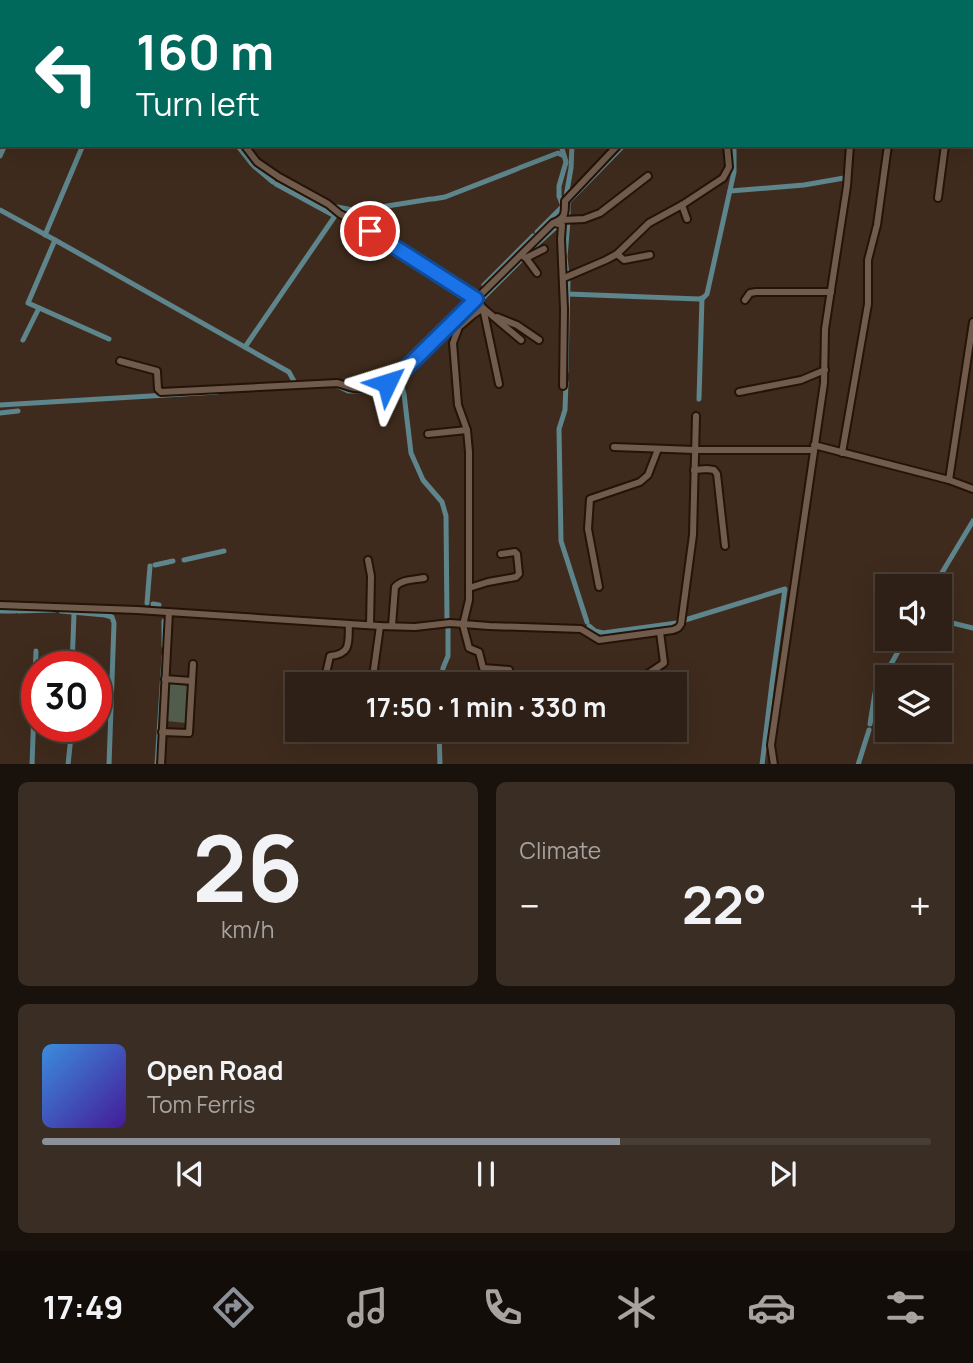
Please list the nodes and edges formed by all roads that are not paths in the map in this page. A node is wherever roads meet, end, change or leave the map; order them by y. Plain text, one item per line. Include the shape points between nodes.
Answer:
1 (246, 147) edge
2 (616, 147) edge
3 (727, 147) edge
4 (850, 147) edge
5 (888, 147) edge
6 (945, 147) edge
7 (648, 176) dead end
8 (939, 198) dead end
9 (682, 205) junction
10 (687, 219) dead end
11 (557, 222) junction
12 (544, 249) dead end
13 (617, 254) junction
14 (524, 256) junction
15 (650, 256) dead end
16 (537, 273) dead end
17 (564, 278) junction
18 (831, 292) junction
19 (476, 299) junction
20 (745, 300) dead end
21 (483, 309) junction
22 (492, 316) junction
23 (973, 322) edge
24 (521, 340) dead end
25 (539, 340) dead end
26 (120, 361) dead end
27 (825, 370) junction
28 (499, 384) dead end
29 (562, 386) dead end
30 (739, 392) dead end
31 (696, 416) dead end
32 (467, 430) junction
33 (428, 434) dead end
34 (614, 447) dead end
35 (813, 447) junction
36 (658, 449) junction
37 (695, 450) junction
38 (842, 453) junction
39 (694, 470) junction
40 (949, 480) junction
41 (973, 489) edge
42 (725, 546) dead end
43 (500, 554) dead end
44 (368, 559) dead end
45 (424, 578) dead end
46 (599, 587) dead end
47 (469, 588) junction
48 (0, 605) edge
49 (169, 612) junction
50 (349, 624) junction
51 (370, 625) junction
52 (463, 625) junction
53 (380, 626) junction
54 (393, 626) junction
55 (660, 632) junction
56 (193, 664) dead end
57 (509, 670) dead end
58 (327, 672) edge
59 (374, 672) edge
60 (651, 672) edge
61 (165, 679) junction
62 (192, 681) junction
63 (162, 732) junction
64 (161, 764) edge
65 (774, 764) edge

1 - 19 street via 257,162 279,177
2 - 11 street via 565,201 565,215
3 - 9 street via 729,167 723,178
4 - 18 street
5 - 38 street via 868,260 868,304
6 - 8 street
7 - 11 street via 600,213
9 - 10 street
9 - 13 street via 649,223
11 - 14 street
11 - 17 street via 562,225
12 - 14 street
13 - 15 street via 624,260
13 - 17 street
14 - 16 street
14 - 19 street
17 - 29 street
18 - 20 street via 756,292
18 - 27 street
19 - 21 street
19 - 26 street via 399,375 387,383 360,388 337,383 161,392 157,371
21 - 22 street
21 - 28 street
21 - 32 street via 459,327 453,342 458,405
22 - 24 street
22 - 25 street
23 - 40 street
27 - 30 street via 801,380
27 - 35 street
31 - 37 street
32 - 33 street
32 - 47 street
34 - 36 street
35 - 37 street
35 - 38 street
35 - 65 street via 771,745
36 - 37 street
36 - 46 street via 648,475 640,482 590,499 588,529
37 - 39 street
38 - 40 street
39 - 42 street via 717,474
39 - 55 street via 693,535 681,624
40 - 41 street
43 - 47 street via 517,554 519,574
44 - 51 street
45 - 54 street via 395,587
47 - 52 street
48 - 49 street
49 - 50 street
49 - 61 street
50 - 51 street
50 - 58 street via 346,652 330,656
51 - 53 street
52 - 54 street
52 - 55 street via 581,629 599,640
52 - 57 street via 469,649 479,652 483,668
53 - 54 street
53 - 59 street
55 - 60 street via 664,663
56 - 62 street
61 - 62 street
61 - 63 street
62 - 63 street via 189,733
63 - 64 street

